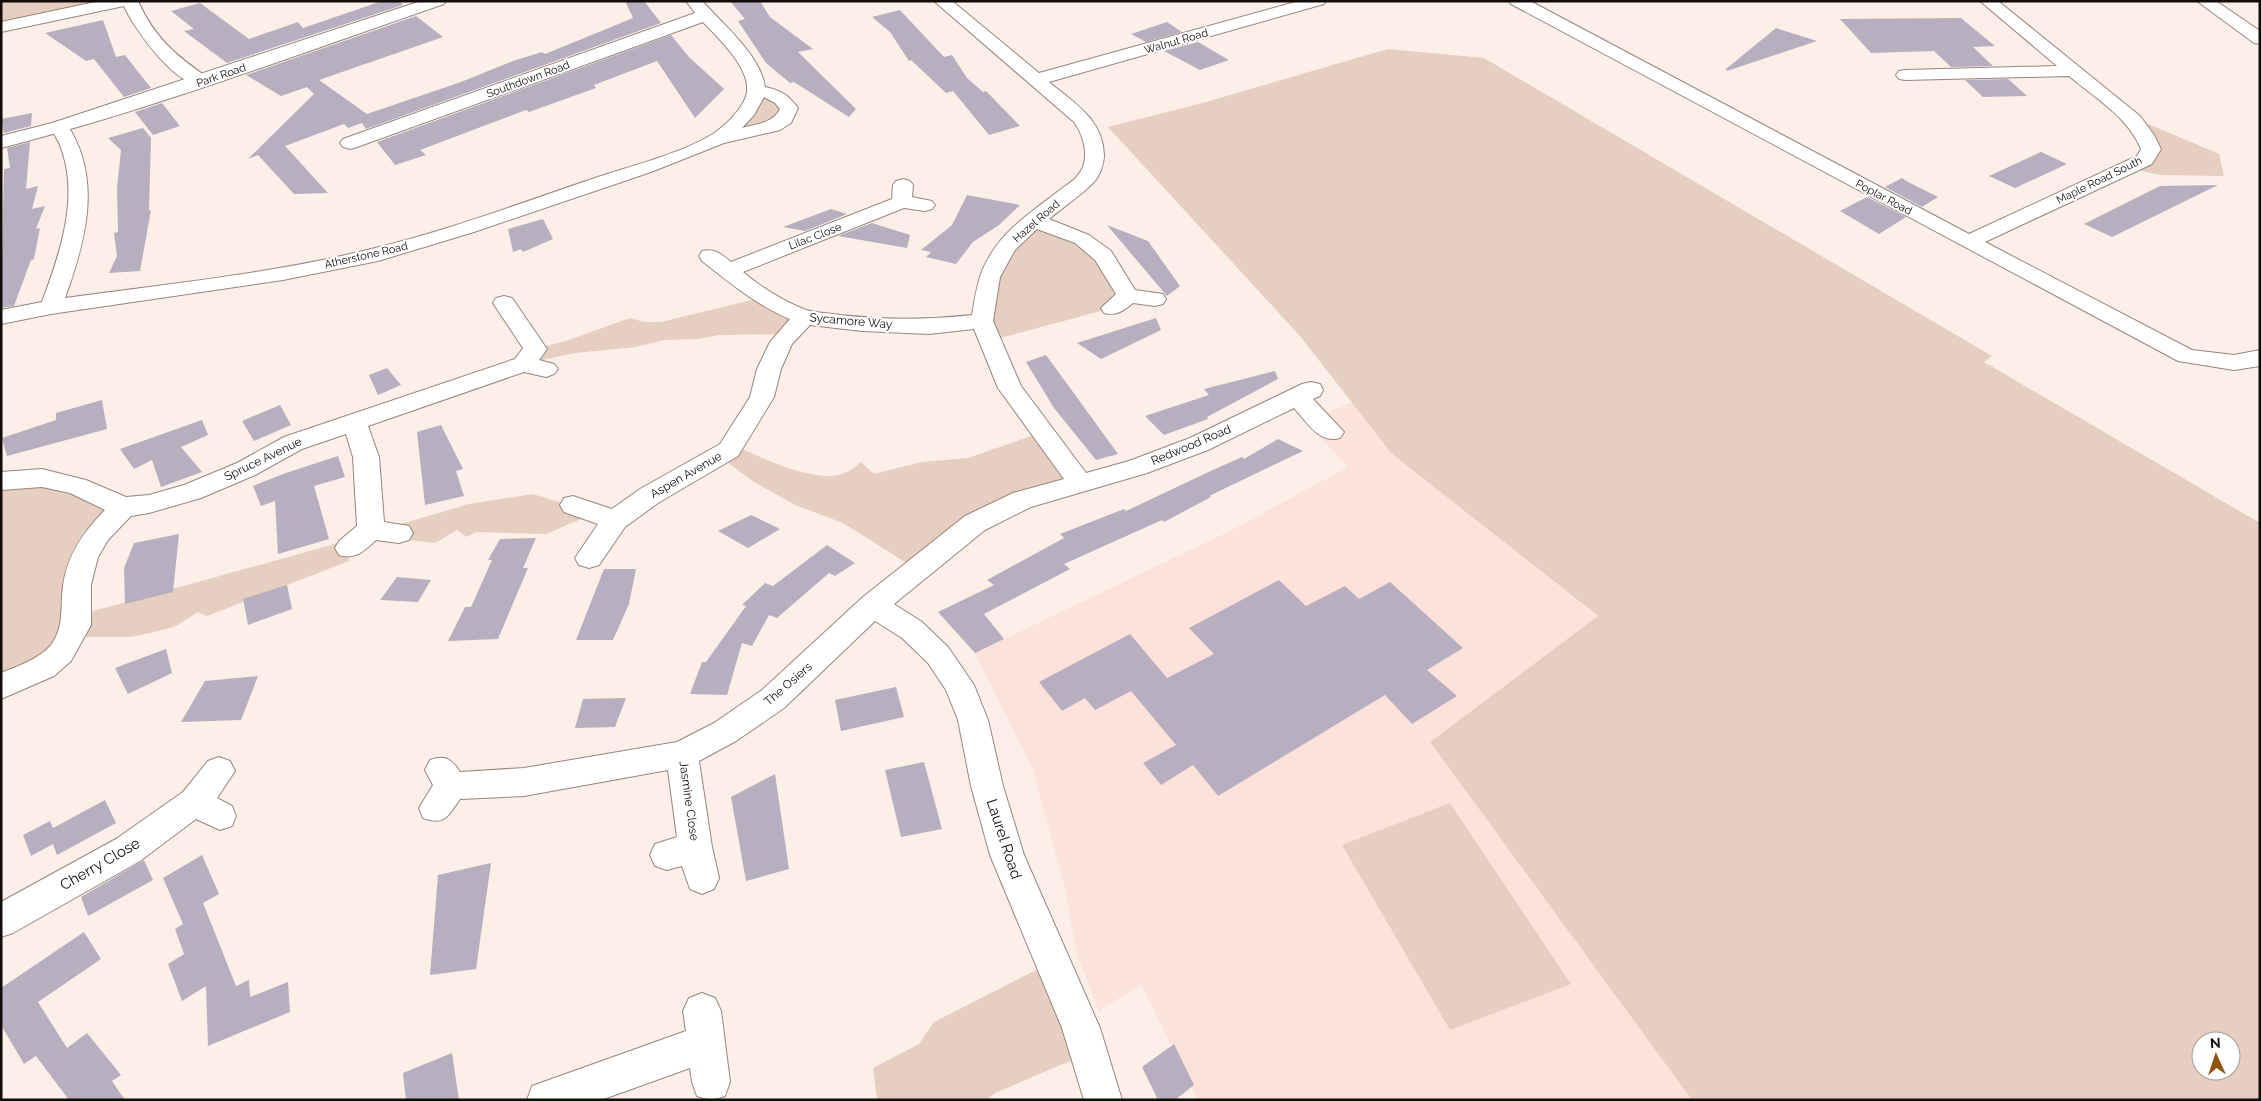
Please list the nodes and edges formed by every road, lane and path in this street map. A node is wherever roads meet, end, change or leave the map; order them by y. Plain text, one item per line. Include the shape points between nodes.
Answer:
1 (124, 1) edge
2 (130, 1) edge
3 (438, 1) edge
4 (694, 1) edge
5 (942, 1) edge
6 (1318, 1) edge
7 (1517, 1) edge
8 (1988, 1) edge
9 (2206, 1) edge
10 (706, 15) junction
11 (1, 27) edge
12 (2260, 39) edge
13 (2072, 71) junction
14 (1905, 75) dead end
15 (1035, 80) junction
16 (201, 81) junction
17 (756, 90) junction
18 (59, 127) junction
19 (718, 139) junction
20 (1, 142) edge
21 (350, 143) dead end
22 (925, 205) dead end
23 (1034, 221) junction
24 (1968, 242) junction
25 (710, 256) dead end
26 (728, 270) junction
27 (1154, 299) dead end
28 (504, 303) dead end
29 (52, 307) junction
30 (1, 316) edge
31 (804, 317) junction
32 (982, 321) junction
33 (2260, 357) edge
34 (354, 421) junction
35 (1331, 432) dead end
36 (1, 481) edge
37 (1081, 484) junction
38 (573, 505) dead end
39 (123, 507) junction
40 (615, 520) junction
41 (371, 530) junction
42 (399, 533) dead end
43 (349, 548) dead end
44 (589, 558) dead end
45 (873, 605) junction
46 (1, 687) edge
47 (682, 754) junction
48 (219, 771) dead end
49 (442, 788) dead end
50 (688, 860) dead end
51 (1, 921) edge
52 (711, 1082) dead end
53 (546, 1100) edge
54 (1103, 1100) edge

1 - 11 street
2 - 16 street via 145,34 168,58
3 - 16 street, Park Road
4 - 10 street
5 - 15 street, Hazel Road
6 - 15 street, Walnut Road
7 - 24 street, Poplar Road
8 - 13 street, Maple Road South
9 - 12 street
10 - 17 street via 745,61 754,75
10 - 21 street, Southdown Road
13 - 14 street
13 - 24 street, Maple Road South via 2145,134 2151,149 2145,160
15 - 23 street, Hazel Road via 1081,118 1090,132 1094,163 1087,178
16 - 18 street, Park Road
17 - 19 street, Atherstone Road via 746,112
17 - 19 street, Atherstone Road via 781,99 789,108 784,119 753,132
18 - 20 street, Park Road
18 - 29 street via 72,152 77,178 77,207 68,257
19 - 29 street, Atherstone Road via 495,219 370,256 283,273
22 - 26 street, Lilac Close via 903,193
23 - 27 street via 1082,239 1103,256 1120,302
23 - 32 street, Hazel Road via 1006,248 989,277
24 - 33 street, Poplar Road via 2186,356 2224,362
25 - 26 street, Sycamore Way
26 - 31 street, Sycamore Way via 754,291
28 - 34 street, Spruce Avenue via 536,349 534,367
29 - 30 street, Atherstone Road
31 - 32 street, Sycamore Way via 929,327
31 - 40 street, Aspen Avenue via 782,342 769,369 762,397 729,450 649,496
32 - 37 street via 1010,388
34 - 39 street, Spruce Avenue via 293,443 246,469 192,492 149,504
34 - 41 street via 366,457
35 - 37 street, Redwood Road via 1304,393 1199,444
36 - 39 street via 42,478 77,486
37 - 45 street, The Osiers via 1022,500 975,523
38 - 40 street
39 - 46 street via 98,533 84,557 77,585 76,625 61,653 43,668
40 - 44 street, Aspen Avenue
41 - 42 street
41 - 43 street
45 - 47 street, The Osiers via 773,699 725,732
45 - 54 street, Laurel Road via 912,630 938,655 959,685 973,720 1006,854 1081,1028
47 - 49 street, The Osiers via 524,782
47 - 50 street, Jasmine Close
48 - 51 street, Cherry Close via 207,809
52 - 53 street via 704,1027

